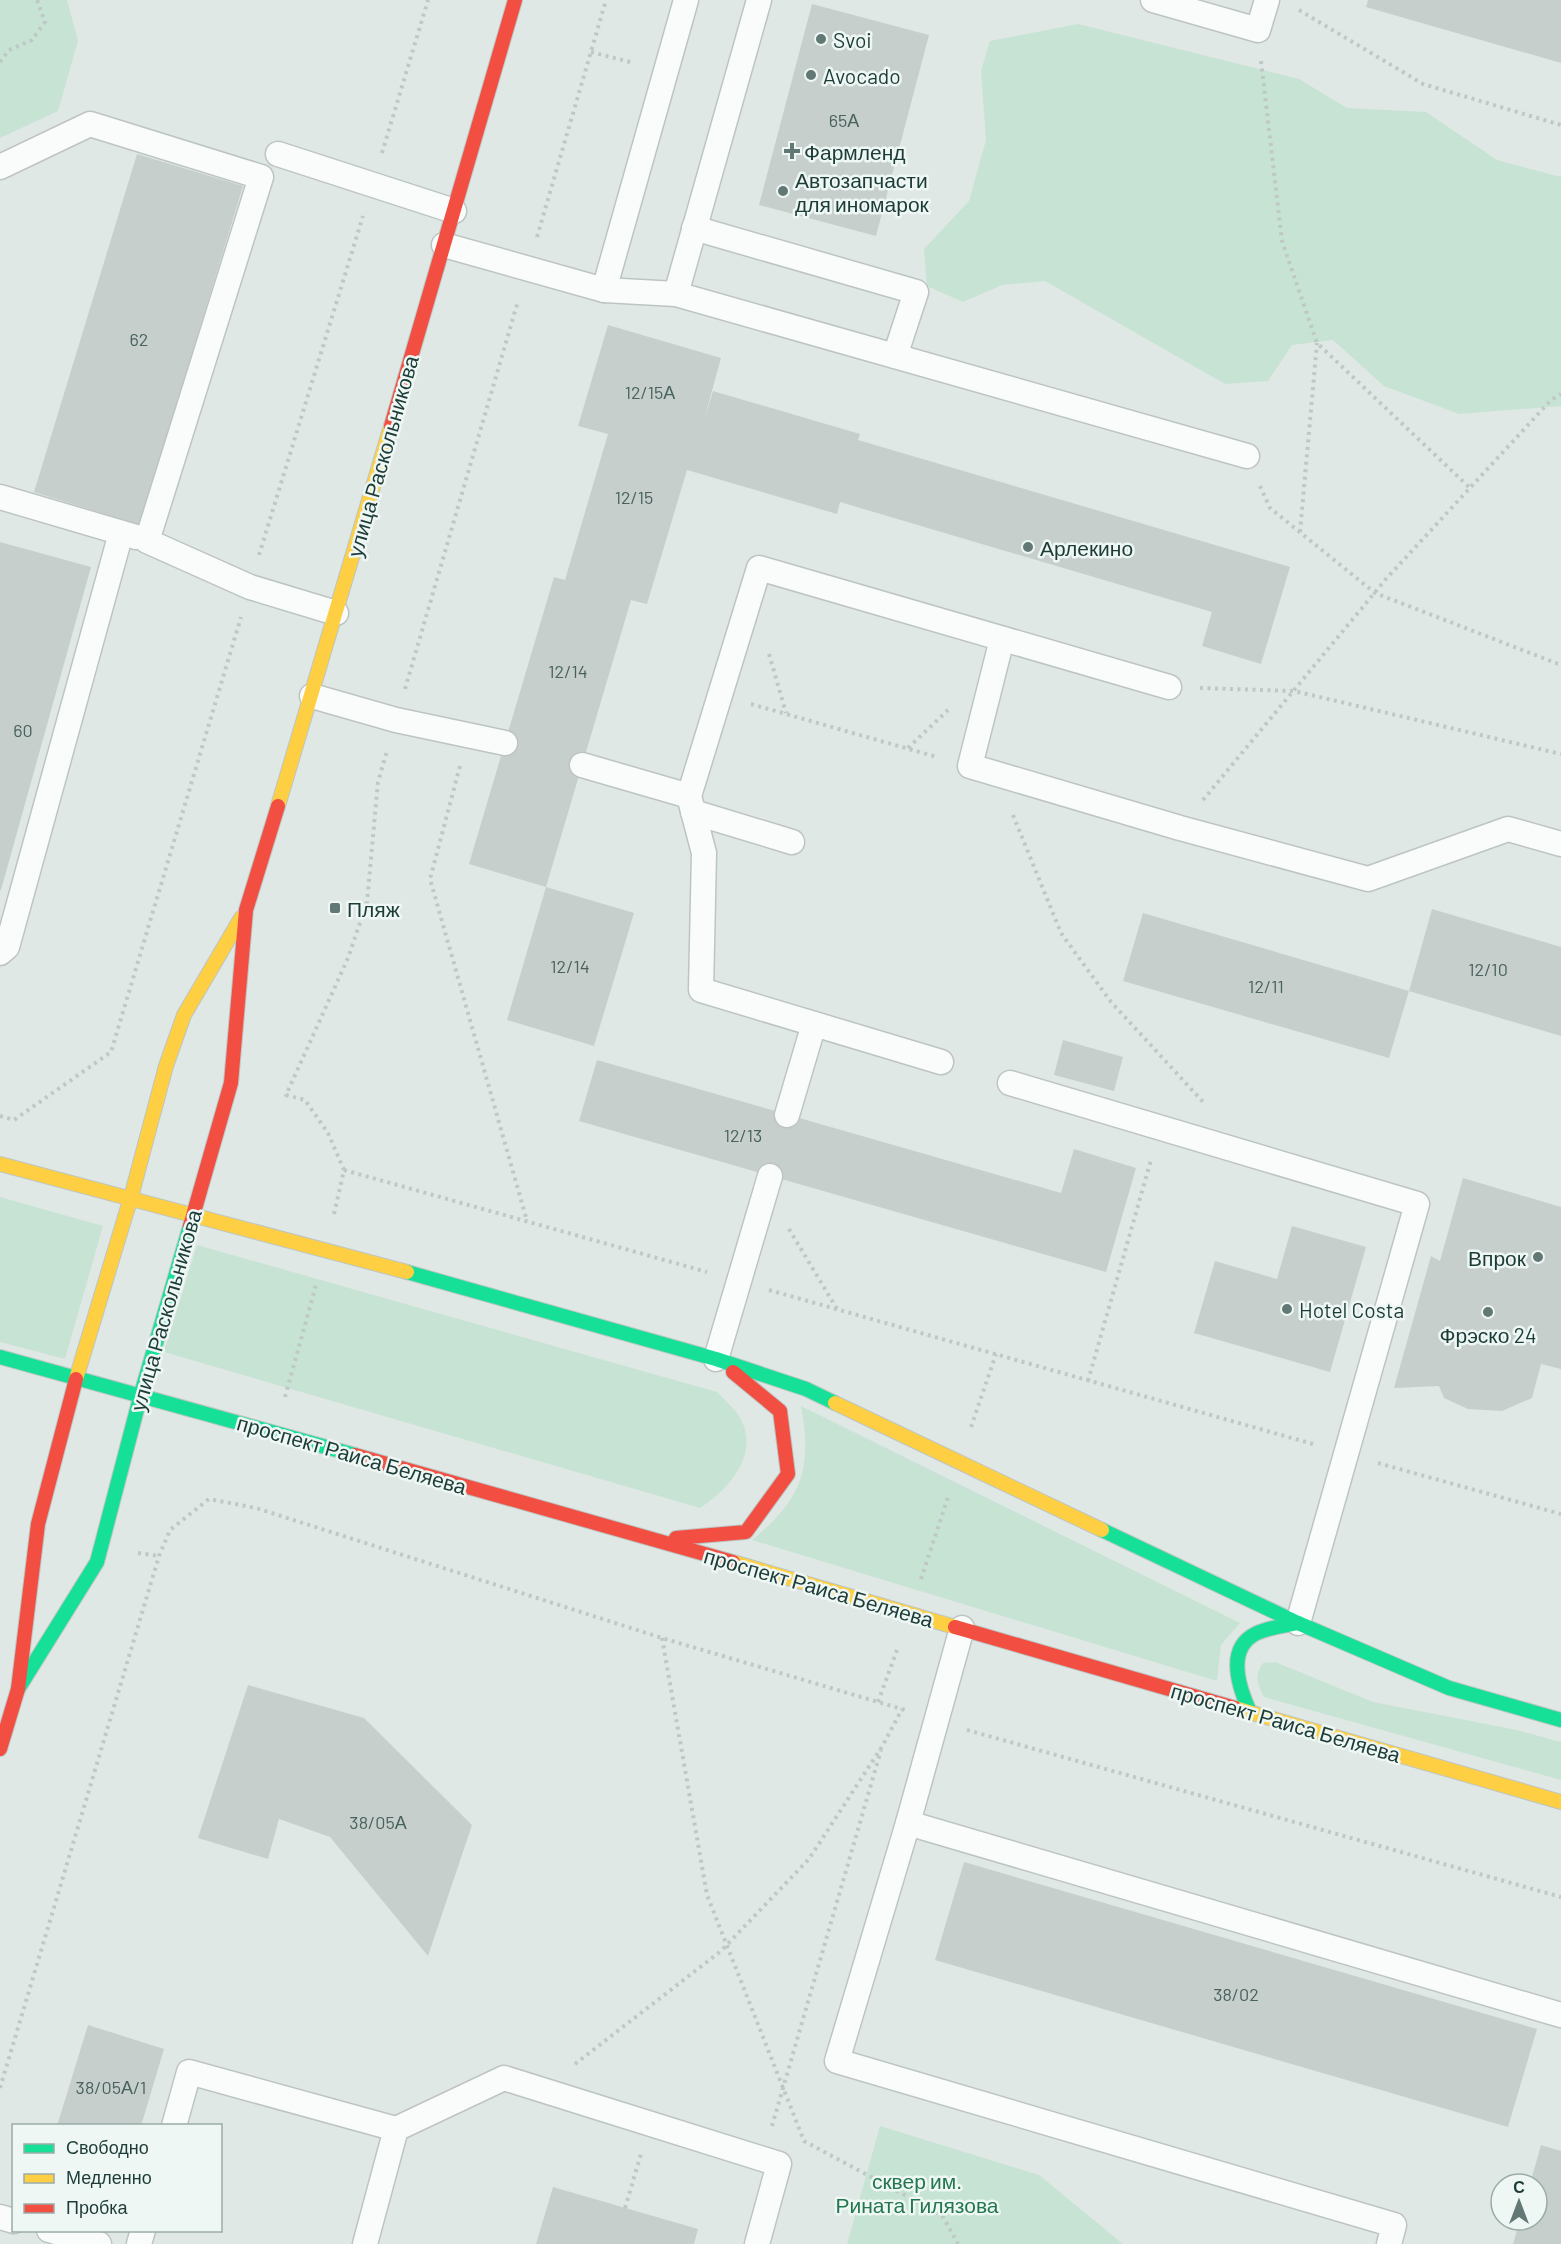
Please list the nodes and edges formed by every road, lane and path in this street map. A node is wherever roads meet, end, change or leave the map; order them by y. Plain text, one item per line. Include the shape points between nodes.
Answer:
1 (37, 0) edge
2 (428, 0) edge
3 (515, 0) edge
4 (606, 0) edge
5 (686, 0) edge
6 (759, 0) edge
7 (1153, 0) edge
8 (1267, 0) edge
9 (1293, 6) dead end
10 (1258, 30) junction
11 (591, 52) junction
12 (0, 62) edge
13 (666, 70) junction
14 (1561, 125) edge
15 (278, 154) dead end
16 (381, 157) dead end
17 (0, 167) edge
18 (365, 209) dead end
19 (454, 211) junction
20 (694, 228) junction
21 (444, 245) junction
22 (528, 268) junction
23 (604, 290) junction
24 (676, 294) junction
25 (1317, 343) junction
26 (895, 356) junction
27 (1561, 394) edge
28 (1247, 456) joint
29 (1470, 488) junction
30 (0, 497) edge
31 (1300, 532) junction
32 (121, 533) junction
33 (147, 541) junction
34 (258, 559) dead end
35 (1375, 593) junction
36 (242, 613) dead end
37 (336, 613) junction
38 (1002, 639) junction
39 (1561, 666) edge
40 (1169, 687) joint
41 (1294, 691) junction
42 (312, 696) junction
43 (720, 696) junction
44 (396, 720) junction
45 (469, 734) junction
46 (505, 742) dead end
47 (1561, 754) edge
48 (582, 765) dead end
49 (970, 766) junction
50 (996, 774) junction
51 (691, 804) junction
52 (1180, 828) junction
53 (792, 842) dead end
54 (1561, 844) edge
55 (246, 910) junction
56 (0, 954) edge
57 (814, 1024) junction
58 (941, 1062) dead end
59 (1010, 1083) dead end
60 (1213, 1113) dead end
61 (788, 1115) dead end
62 (0, 1116) edge
63 (1160, 1128) junction
64 (0, 1164) edge
65 (344, 1170) junction
66 (768, 1183) joint
67 (131, 1197) junction
68 (192, 1215) junction
69 (332, 1221) dead end
70 (527, 1221) junction
71 (739, 1281) junction
72 (316, 1285) dead end
73 (837, 1309) junction
74 (996, 1354) junction
75 (0, 1357) edge
76 (716, 1359) junction
77 (76, 1378) junction
78 (1088, 1381) junction
79 (141, 1394) junction
80 (283, 1405) dead end
81 (968, 1438) dead end
82 (1348, 1454) junction
83 (952, 1485) dead end
84 (1561, 1514) edge
85 (656, 1540) junction
86 (137, 1553) dead end
87 (159, 1556) junction
88 (918, 1588) dead end
89 (1298, 1623) junction
90 (962, 1628) junction
91 (662, 1638) junction
92 (898, 1647) dead end
93 (18, 1689) junction
94 (878, 1702) junction
95 (902, 1709) junction
96 (1250, 1712) junction
97 (1561, 1720) edge
98 (937, 1721) junction
99 (883, 1745) junction
100 (0, 1749) edge
101 (1561, 1802) edge
102 (908, 1823) junction
103 (1561, 1897) edge
104 (726, 1945) junction
105 (1561, 2015) edge
106 (0, 2088) edge
107 (783, 2088) junction
108 (541, 2090) junction
109 (175, 2124) edge
110 (650, 2124) junction
111 (396, 2129) junction
112 (763, 2159) junction
113 (625, 2208) dead end
114 (56, 2232) edge
115 (99, 2244) edge
116 (365, 2244) edge
117 (757, 2244) edge
118 (958, 2244) edge
119 (1389, 2244) edge

1 - 12 path via 45,22 32,40 9,50
2 - 16 path
3 - 19 street, улица Раскольникова
4 - 11 path
5 - 13 lane
6 - 20 lane
7 - 10 lane
8 - 10 lane
9 - 14 path via 1423,84
10 - 25 path via 1282,241
11 - 13 path
11 - 22 path
13 - 23 lane
15 - 19 lane
17 - 33 lane via 90,124 261,177
18 - 34 path
19 - 21 street, улица Раскольникова
20 - 24 lane
20 - 26 lane via 916,292
21 - 22 lane
21 - 37 street, улица Раскольникова
22 - 23 lane
22 - 44 path
23 - 24 lane
24 - 26 lane
25 - 29 path
25 - 31 path
26 - 28 lane
27 - 29 path via 1551,400
28 - 31 path via 1270,508
29 - 35 path
30 - 32 lane
31 - 35 path
32 - 33 lane
32 - 56 lane via 7,947
33 - 37 lane via 250,588
35 - 39 path
35 - 41 path
36 - 62 path via 111,1052 14,1120
37 - 42 street, улица Раскольникова
38 - 40 lane
38 - 43 lane via 759,568
38 - 49 lane
40 - 41 path
41 - 47 path
41 - 52 path
42 - 44 lane
42 - 55 street, улица Раскольникова
43 - 49 path
43 - 51 lane
44 - 45 lane
44 - 65 path via 378,782 367,902 348,957 286,1095 305,1100 328,1133
45 - 46 lane
45 - 70 path via 430,879
48 - 51 lane
49 - 50 lane
50 - 52 lane
50 - 60 path via 1061,933 1111,1002
51 - 53 lane
51 - 57 lane via 704,853 701,990
52 - 54 lane via 1368,879 1508,829
55 - 67 street, улица Раскольникова via 184,1015 165,1066
55 - 68 street, улица Раскольникова via 231,1083
57 - 58 lane
57 - 61 lane
59 - 63 lane
63 - 78 path
63 - 82 lane via 1417,1204
64 - 67 street
65 - 69 path
65 - 70 path
66 - 71 lane
66 - 73 path
67 - 68 street
67 - 77 street, улица Раскольникова
68 - 76 street
68 - 79 street, улица Раскольникова
70 - 71 path
71 - 73 path
71 - 76 lane
72 - 80 path
73 - 74 path
74 - 78 path
74 - 81 path
75 - 77 street, проспект Раиса Беляева
76 - 85 street via 780,1410 788,1474 746,1532
76 - 89 street via 806,1389
77 - 79 street, проспект Раиса Беляева
77 - 93 street, улица Раскольникова via 38,1524
78 - 82 path
79 - 85 street, проспект Раиса Беляева
79 - 93 street, улица Раскольникова via 97,1562
82 - 84 path
82 - 89 lane
83 - 88 path
85 - 90 street, проспект Раиса Беляева
86 - 87 path
87 - 91 path via 171,1530 209,1499 256,1508
87 - 106 path
89 - 96 street via 1253,1634 1239,1651 1238,1688
89 - 97 street via 1449,1688
90 - 96 street, проспект Раиса Беляева
90 - 98 lane
91 - 94 path
91 - 104 path via 707,1896
92 - 94 path
93 - 100 street, улица Раскольникова
94 - 95 path
95 - 98 path
95 - 99 path
96 - 101 street, проспект Раиса Беляева
98 - 102 lane
98 - 103 path
99 - 104 path via 809,1859
99 - 107 path
102 - 105 lane
102 - 119 lane via 837,2061 1394,2225
104 - 107 path
104 - 108 path
107 - 112 path
107 - 118 path via 804,2141 942,2215
108 - 110 lane
108 - 111 lane via 504,2078
109 - 111 lane via 189,2072
110 - 112 lane
110 - 113 path
111 - 116 lane
112 - 117 lane via 779,2164
114 - 115 lane

